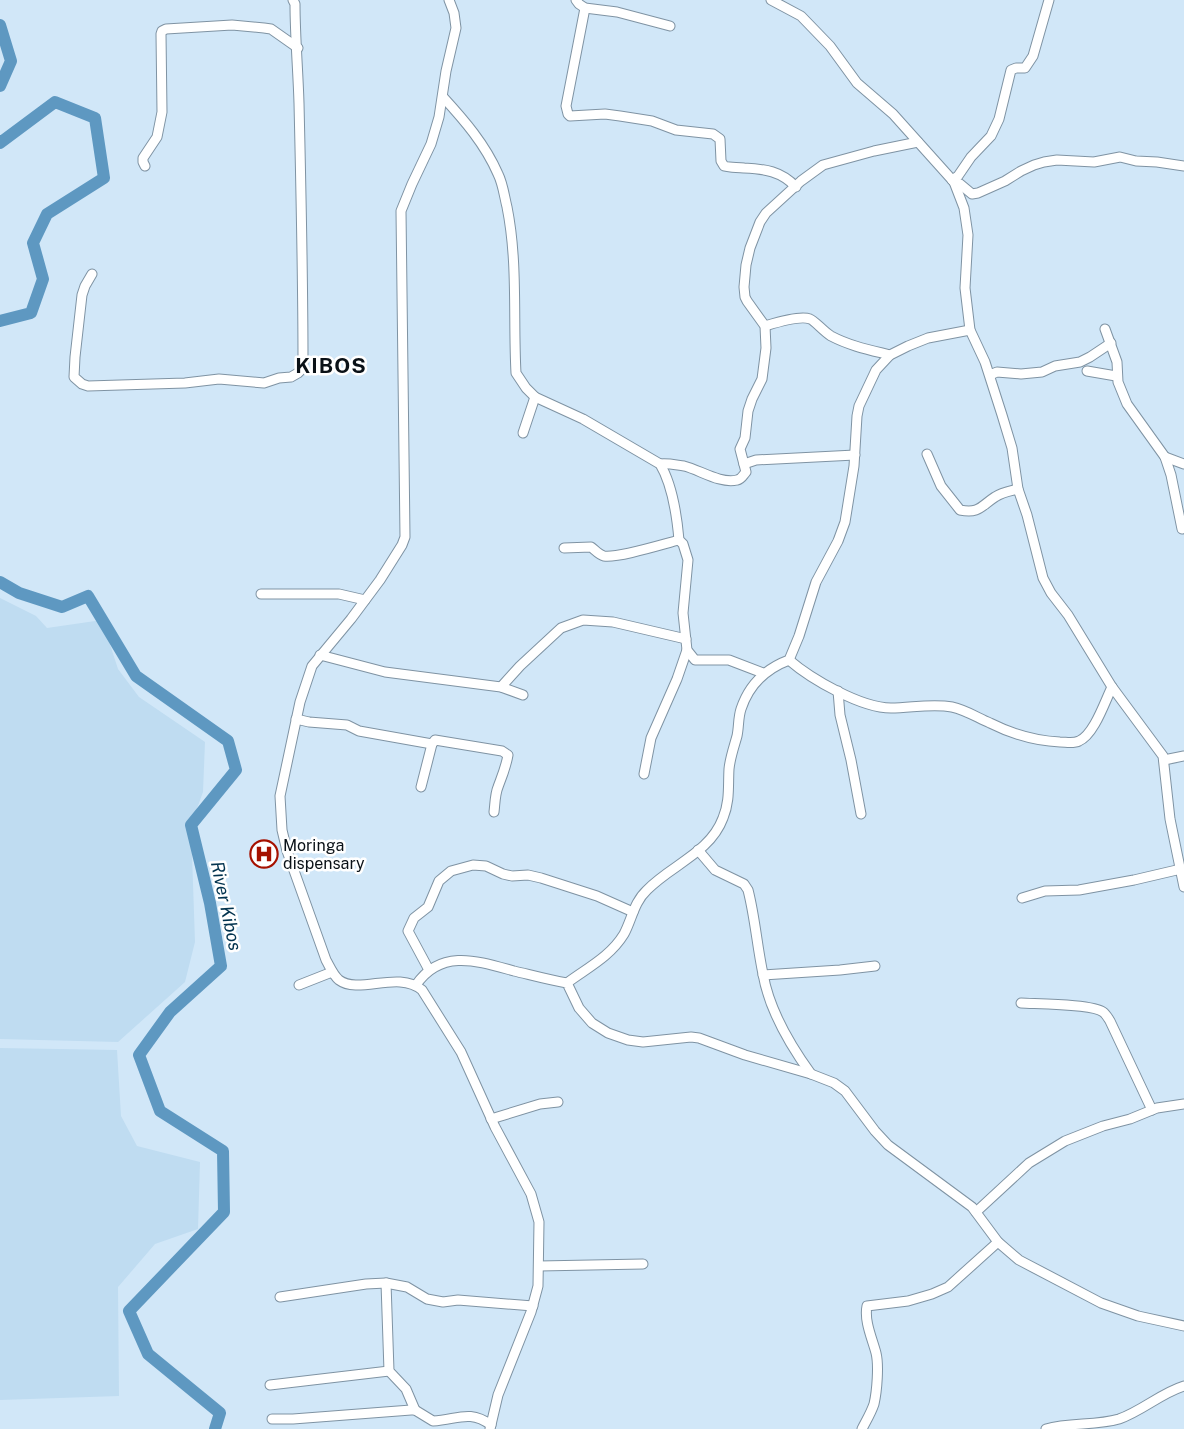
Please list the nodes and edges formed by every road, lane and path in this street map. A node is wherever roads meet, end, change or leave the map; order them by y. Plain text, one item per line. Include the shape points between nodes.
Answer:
1 (293, 0) edge
2 (449, 0) edge
3 (576, 0) edge
4 (771, 0) edge
5 (1049, 0) edge
6 (585, 8) junction
7 (670, 26) dead end
8 (298, 48) junction
9 (443, 97) junction
10 (918, 142) junction
11 (145, 166) dead end
12 (1184, 166) edge
13 (953, 181) junction
14 (796, 187) junction
15 (92, 274) dead end
16 (764, 326) junction
17 (1104, 329) dead end
18 (970, 330) junction
19 (1111, 343) junction
20 (890, 355) junction
21 (1087, 371) dead end
22 (990, 375) junction
23 (1116, 376) junction
24 (535, 397) junction
25 (523, 433) dead end
26 (926, 454) dead end
27 (855, 455) junction
28 (1165, 457) junction
29 (660, 464) junction
30 (744, 464) junction
31 (1184, 464) edge
32 (1018, 489) junction
33 (1182, 529) dead end
34 (680, 540) junction
35 (564, 548) dead end
36 (262, 594) dead end
37 (365, 600) junction
38 (686, 639) junction
39 (687, 650) junction
40 (320, 655) junction
41 (789, 660) junction
42 (763, 673) junction
43 (501, 686) junction
44 (1112, 687) junction
45 (838, 692) junction
46 (523, 696) dead end
47 (296, 719) junction
48 (432, 744) junction
49 (1184, 756) edge
50 (1164, 760) junction
51 (644, 774) dead end
52 (421, 787) dead end
53 (494, 812) dead end
54 (861, 814) dead end
55 (698, 850) junction
56 (1180, 869) junction
57 (1184, 886) edge
58 (1022, 898) dead end
59 (633, 912) junction
60 (875, 966) dead end
61 (429, 970) junction
62 (332, 972) junction
63 (763, 975) junction
64 (567, 984) junction
65 (299, 985) dead end
66 (416, 985) junction
67 (1021, 1003) dead end
68 (811, 1074) junction
69 (558, 1102) dead end
70 (1184, 1104) edge
71 (1152, 1110) junction
72 (491, 1119) junction
73 (976, 1212) junction
74 (998, 1242) junction
75 (644, 1264) dead end
76 (539, 1266) junction
77 (386, 1284) junction
78 (280, 1297) dead end
79 (533, 1306) junction
80 (1184, 1326) edge
81 (389, 1371) junction
82 (270, 1386) dead end
83 (1184, 1386) edge
84 (414, 1410) junction
85 (272, 1419) dead end
86 (490, 1427) edge
87 (862, 1429) edge
88 (1046, 1429) edge

1 - 8 street
2 - 9 street via 456,28
3 - 6 street
4 - 10 street via 801,16 830,46 857,82
5 - 13 street via 1033,56 1025,68 1011,70 999,119 991,136
6 - 7 street via 617,12
6 - 14 street via 566,106 570,116 605,114 652,121 676,130 713,134 720,139 724,166 764,170 785,176
8 - 11 street via 271,29 264,28 232,26 162,31 162,112 156,136 143,158
8 - 15 street via 302,369 291,376 264,383 219,379 185,383 82,384 74,377 74,357 82,295
9 - 24 street via 470,127 503,187 513,252 516,374
9 - 37 street via 431,144 402,211 405,537
10 - 13 street
10 - 14 street via 823,165
12 - 13 street via 1120,157 1094,162 1057,160 1021,171 978,193 972,194
13 - 18 street via 962,200 968,235 965,288
14 - 16 street via 766,214 750,248 745,296
16 - 20 street via 809,318 820,329 845,343
16 - 30 street via 764,369 752,399 740,449
17 - 19 street
18 - 20 street via 928,338
18 - 22 street
19 - 22 street via 1080,362 1055,366 1036,374 997,372
19 - 23 street via 1117,362
20 - 27 street via 876,370 859,406
21 - 23 street
22 - 32 street via 1012,448
23 - 28 street via 1127,404
24 - 25 street
24 - 29 street via 583,419
26 - 32 street via 940,486 960,510 981,509 1002,493
27 - 30 street via 756,460
27 - 41 street via 842,531 816,582
28 - 31 street
28 - 33 street
29 - 30 street via 737,480 746,472
29 - 34 street via 671,492
32 - 44 street via 1043,578
34 - 35 street via 608,556 591,547
34 - 38 street via 688,560 683,612
36 - 37 street via 339,594
37 - 40 street
38 - 39 street
38 - 43 street via 613,622 583,620 561,628
39 - 42 street via 695,660 729,660
39 - 51 street via 651,738
40 - 43 street via 385,672
40 - 47 street via 307,676
41 - 42 street
41 - 45 street
42 - 55 street via 748,692 740,710 724,817 713,836
43 - 46 street
44 - 45 street via 1091,731 1071,743 1030,738 953,707 880,707
44 - 50 street
45 - 54 street
47 - 48 street via 347,725 359,731
47 - 62 street via 280,796 282,830 296,880
48 - 52 street
48 - 53 street via 438,739 506,753 508,758
49 - 50 street
50 - 56 street via 1170,819
55 - 59 street via 648,889
55 - 63 street via 715,870 744,884 748,890
56 - 57 street
56 - 58 street via 1134,880
59 - 61 street via 597,896 534,876 512,876 480,865 461,868 439,881 428,907 414,918 408,931
59 - 64 street via 624,934 606,955
60 - 63 street
61 - 64 street via 444,962 472,960
61 - 66 street
62 - 65 street
62 - 66 street via 343,982 351,984 397,982
63 - 68 street via 774,1010
64 - 68 street via 592,1023 608,1033 642,1042 699,1038
66 - 72 street via 428,998 461,1052
67 - 71 street via 1104,1012
68 - 73 street via 845,1091 888,1145
69 - 72 street
70 - 71 street
71 - 73 street via 1064,1141 1030,1163
72 - 76 street via 534,1202 539,1222
73 - 74 street
74 - 80 street via 1037,1271 1100,1303 1138,1316
74 - 87 street via 948,1287 908,1301 867,1306 877,1366 874,1404
75 - 76 street
76 - 79 street
77 - 78 street
77 - 79 street via 407,1287 443,1302 458,1300
77 - 81 street
79 - 86 street via 498,1395
81 - 82 street
81 - 84 street via 406,1389
83 - 88 street via 1118,1419
84 - 85 street
84 - 86 street via 433,1421 468,1416 482,1419

